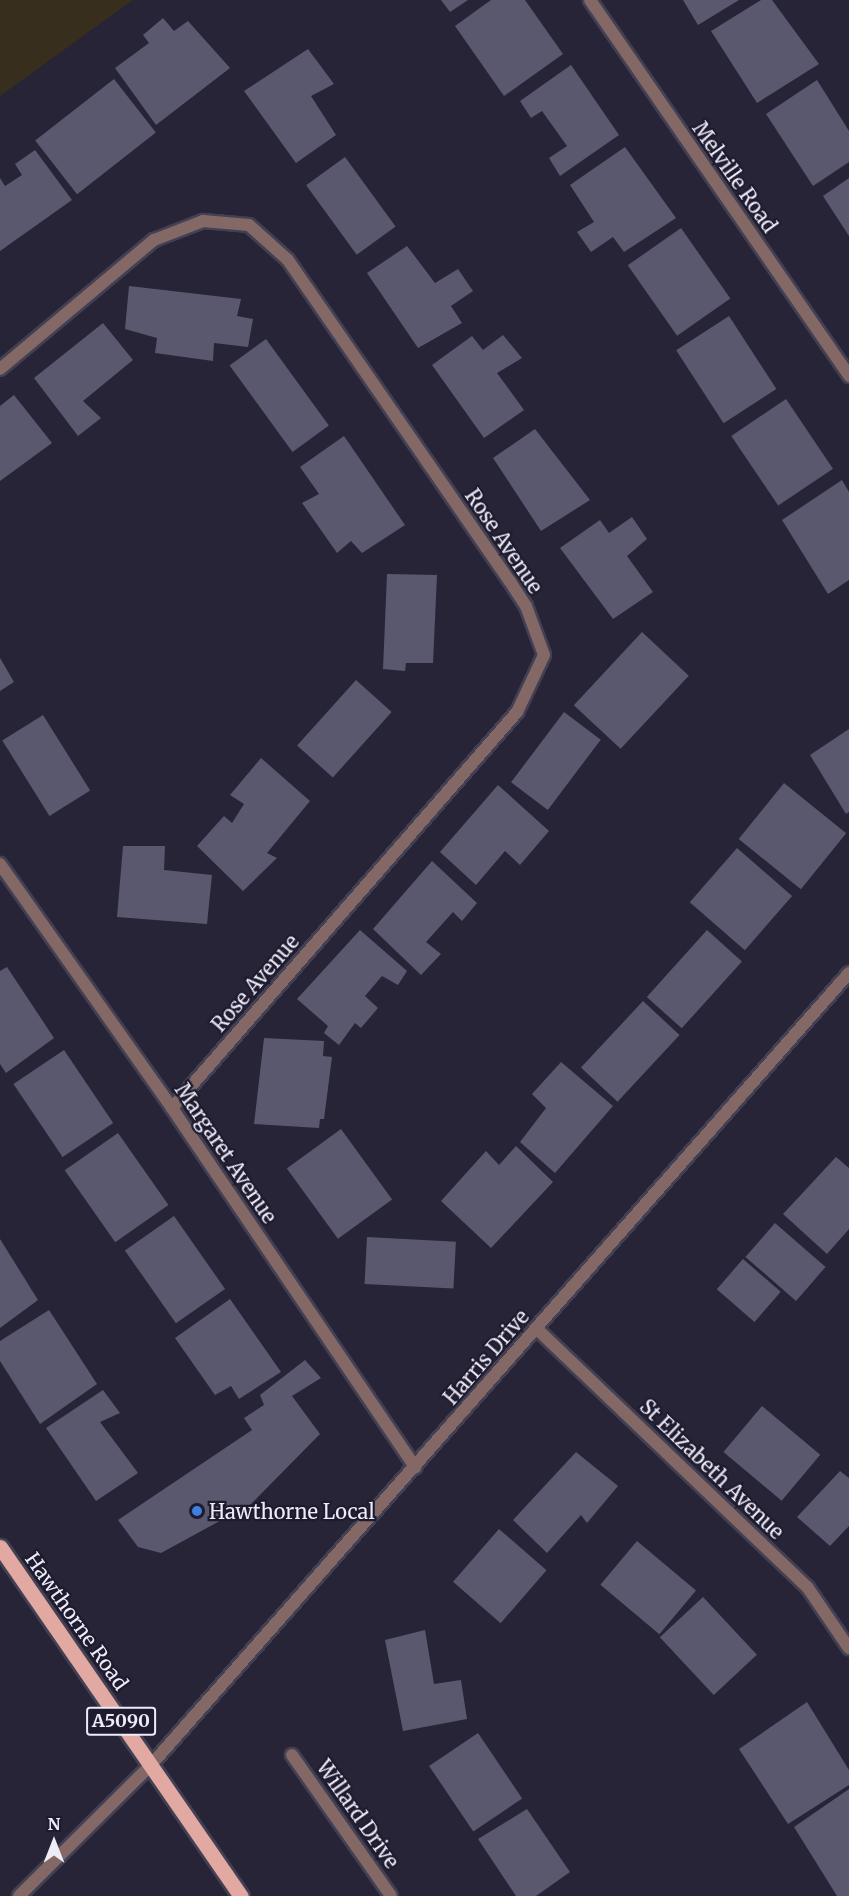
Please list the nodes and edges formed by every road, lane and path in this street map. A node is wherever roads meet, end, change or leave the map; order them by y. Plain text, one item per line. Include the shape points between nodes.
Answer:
1 (590, 0) edge
2 (0, 369) edge
3 (849, 376) edge
4 (0, 864) edge
5 (849, 973) edge
6 (172, 1108) junction
7 (536, 1328) junction
8 (415, 1467) junction
9 (0, 1547) edge
10 (849, 1648) edge
11 (292, 1755) dead end
12 (151, 1765) junction
13 (19, 1896) edge
14 (241, 1896) edge
15 (391, 1896) edge

1 - 3 street, Melville Road
2 - 6 street, Rose Avenue via 154,240 203,221 249,225 288,260 489,551 526,606 544,655 517,712
4 - 6 street, Margaret Avenue
5 - 7 street, Harris Drive
6 - 8 street, Margaret Avenue
7 - 8 street, Harris Drive
7 - 10 street, St Elizabeth Avenue via 808,1588
8 - 12 street, Harris Drive
9 - 12 main road, Hawthorne Road / A5090
11 - 15 street, Willard Drive
12 - 13 street, Harris Drive
12 - 14 main road, Hawthorne Road / A5090

